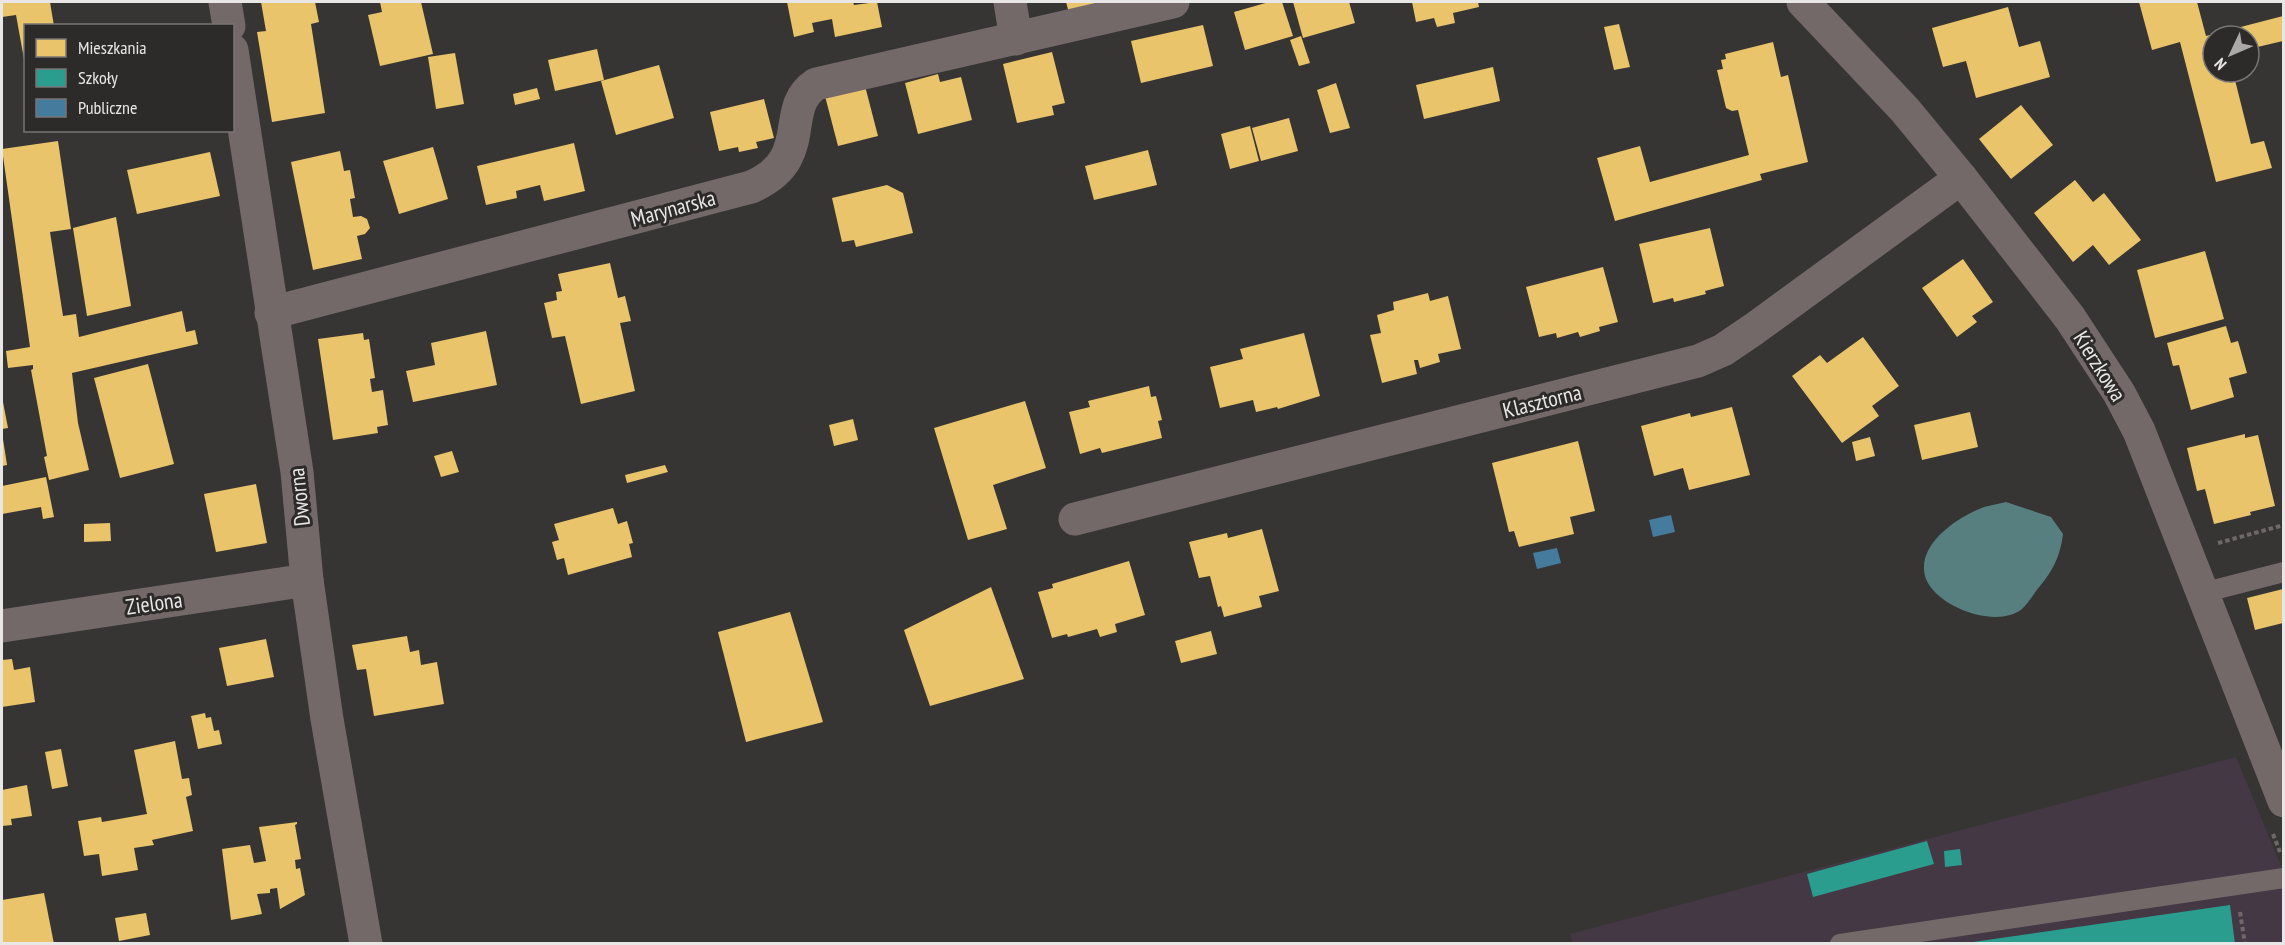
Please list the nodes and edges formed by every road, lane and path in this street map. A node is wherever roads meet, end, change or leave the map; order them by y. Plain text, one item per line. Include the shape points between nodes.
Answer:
1 (225, 2) edge
2 (1010, 2) edge
3 (1173, 2) edge
4 (1803, 2) edge
5 (229, 24) edge
6 (1016, 39) junction
7 (234, 63) edge
8 (1961, 178) junction
9 (272, 313) junction
10 (1076, 519) dead end
11 (2283, 525) edge
12 (2216, 543) dead end
13 (2283, 572) edge
14 (307, 580) junction
15 (2202, 593) junction
16 (2, 626) edge
17 (2283, 801) edge
18 (2283, 878) edge
19 (366, 944) edge
20 (1840, 944) edge

1 - 5 street
2 - 6 street
3 - 6 street, Marynarska
4 - 8 street, Kierzkowa via 1905,110
6 - 9 street, Marynarska via 807,89 789,155 768,180 751,187
7 - 9 street, Dworna
8 - 10 street, Klasztorna via 1754,329 1698,362
8 - 15 street, Kierzkowa via 2070,318 2119,393 2139,431
9 - 14 street, Dworna via 297,472
11 - 12 path
13 - 15 lane
14 - 16 street, Zielona
14 - 19 street, Dworna
15 - 17 street, Kierzkowa
18 - 20 lane

